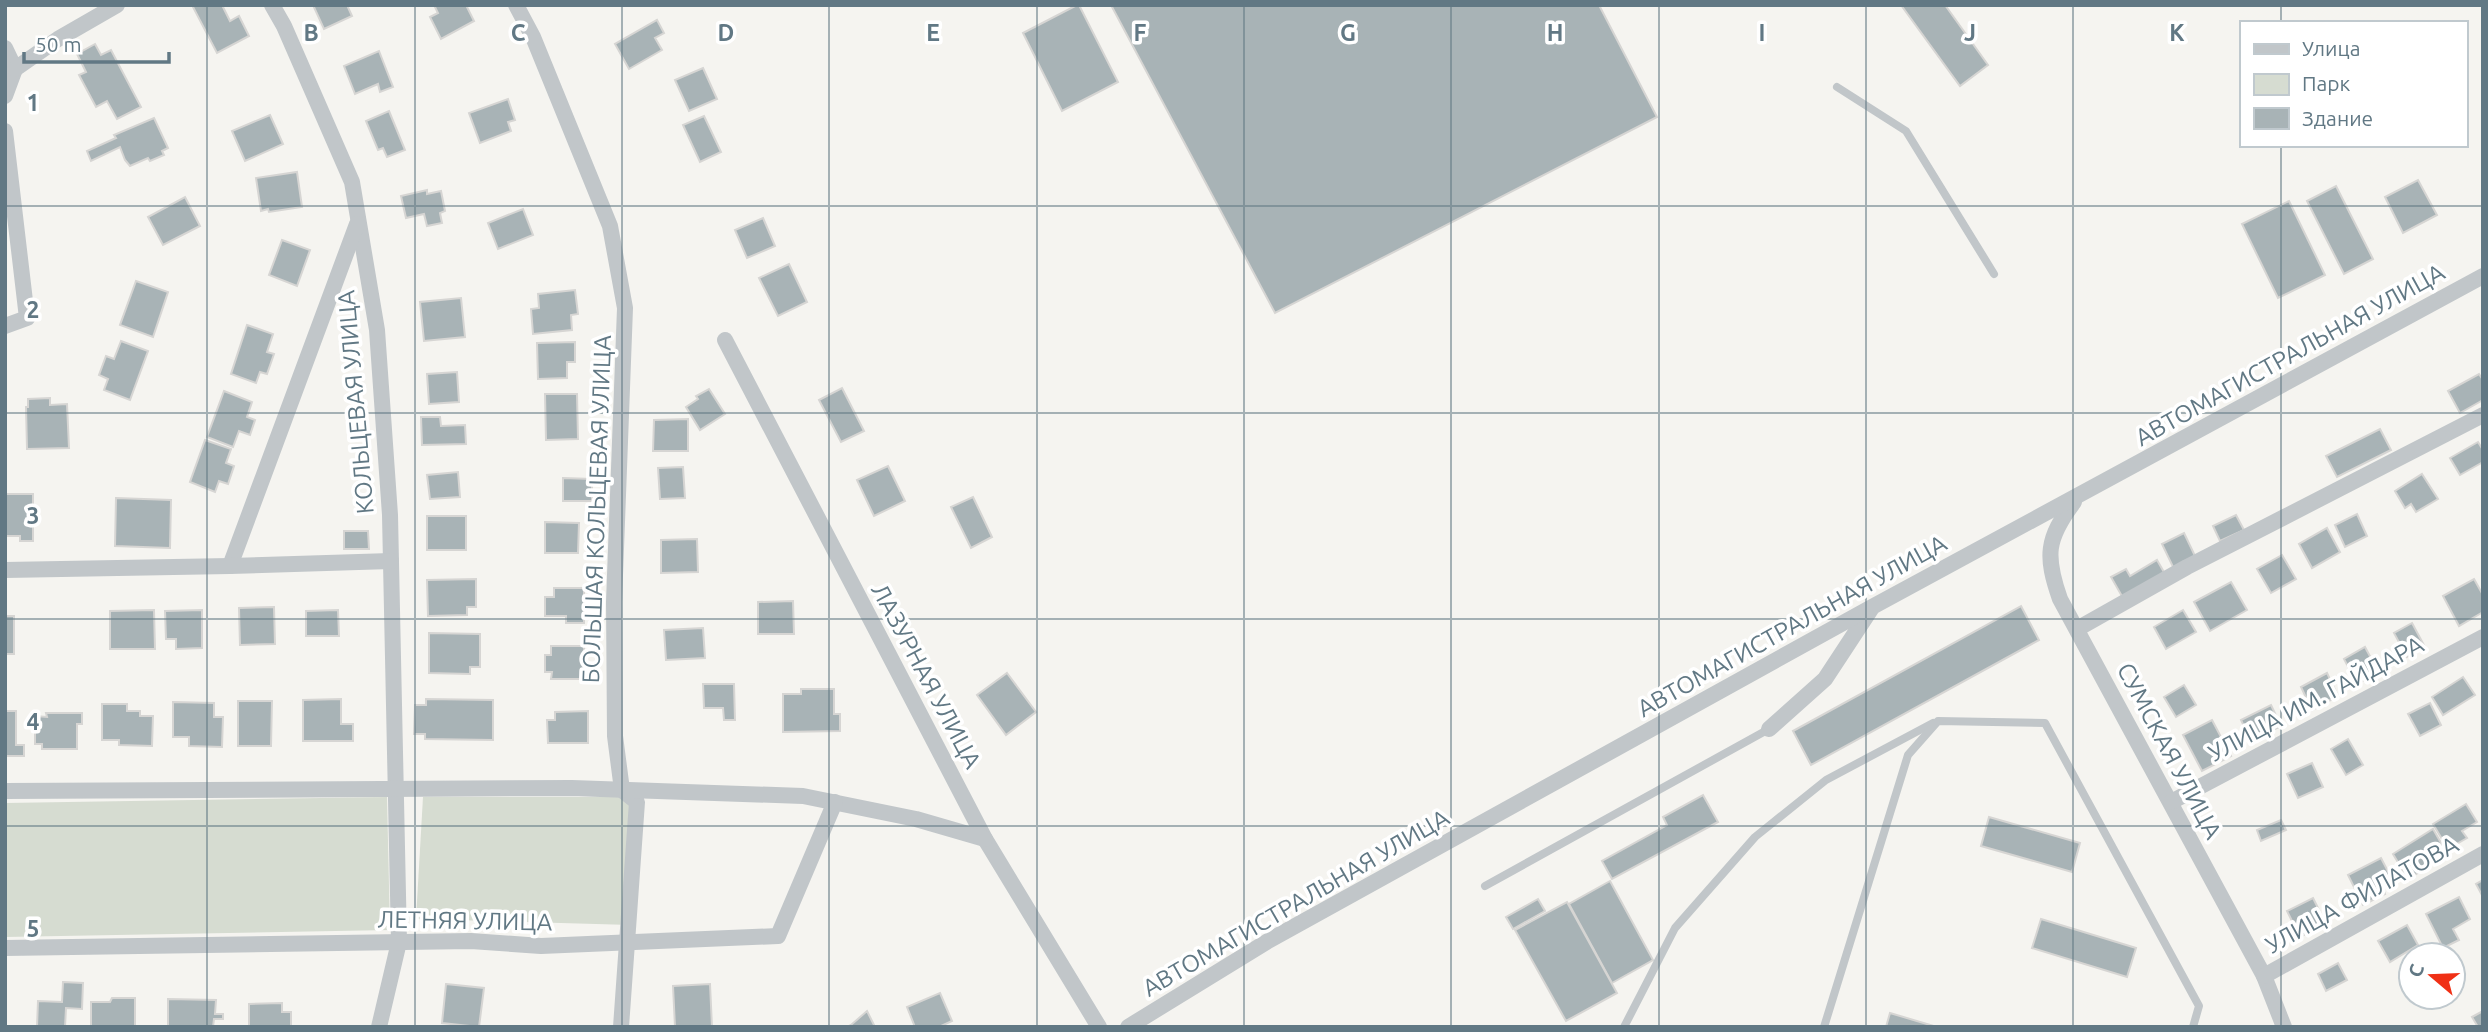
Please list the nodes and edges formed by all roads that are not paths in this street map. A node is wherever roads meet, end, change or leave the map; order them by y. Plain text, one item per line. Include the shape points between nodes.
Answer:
1 (117, 5) edge
2 (272, 5) edge
3 (516, 5) edge
4 (5, 48) edge
5 (15, 69) junction
6 (1837, 87) dead end
7 (5, 96) edge
8 (5, 131) edge
9 (358, 222) junction
10 (1994, 274) dead end
11 (2483, 276) edge
12 (5, 326) edge
13 (725, 341) dead end
14 (2483, 415) edge
15 (2077, 497) junction
16 (391, 561) junction
17 (230, 566) junction
18 (5, 570) edge
19 (1872, 607) junction
20 (2077, 629) junction
21 (2483, 637) edge
22 (1938, 721) junction
23 (1769, 729) joint
24 (396, 787) junction
25 (622, 790) junction
26 (5, 791) edge
27 (835, 802) junction
28 (2171, 802) junction
29 (985, 839) junction
30 (2483, 854) edge
31 (1485, 886) dead end
32 (399, 942) junction
33 (627, 943) junction
34 (5, 948) edge
35 (2264, 976) junction
36 (379, 1027) edge
37 (621, 1027) edge
38 (1099, 1027) edge
39 (1128, 1027) edge
40 (1624, 1027) edge
41 (1824, 1027) edge
42 (2193, 1027) edge
43 (2284, 1027) edge

1 - 5 street
2 - 9 street, КОЛЬЦЕВАЯ УЛИЦА via 352,182
3 - 25 street, БОЛЬШАЯ КОЛЬЦЕВАЯ УЛИЦА via 610,226 625,308 614,602 615,736
4 - 5 street
5 - 7 street
6 - 10 lane via 1906,131
8 - 12 street via 27,318
9 - 16 street, КОЛЬЦЕВАЯ УЛИЦА via 377,330
9 - 17 street
11 - 15 street, АВТОМАГИСТРАЛЬНАЯ УЛИЦА
13 - 29 street, ЛАЗУРНАЯ УЛИЦА
14 - 20 street via 2187,567
15 - 19 street, АВТОМАГИСТРАЛЬНАЯ УЛИЦА
15 - 20 street, СУМСКАЯ УЛИЦА via 2050,543 2050,569
16 - 17 street
16 - 24 street, КОЛЬЦЕВАЯ УЛИЦА
17 - 18 street
19 - 23 street via 1825,679
19 - 39 street, АВТОМАГИСТРАЛЬНАЯ УЛИЦА via 1268,941
20 - 28 street, СУМСКАЯ УЛИЦА
21 - 28 street, УЛИЦА ИМ. ГАЙДАРА
22 - 40 lane via 1826,780 1755,837 1675,928
22 - 41 lane via 1908,755
22 - 42 lane via 2045,723 2199,1006
23 - 31 lane
24 - 25 street
24 - 26 street
24 - 32 street, КОЛЬЦЕВАЯ УЛИЦА
25 - 27 street via 803,796
25 - 33 street, БОЛЬШАЯ КОЛЬЦЕВАЯ УЛИЦА via 636,802
27 - 29 street
27 - 33 street, ЛЕТНЯЯ УЛИЦА via 778,936
28 - 35 street, СУМСКАЯ УЛИЦА
29 - 38 street, ЛАЗУРНАЯ УЛИЦА
30 - 35 street, УЛИЦА ФИЛАТОВА
32 - 33 street, ЛЕТНЯЯ УЛИЦА
32 - 34 street, ЛЕТНЯЯ УЛИЦА
32 - 36 street, КОЛЬЦЕВАЯ УЛИЦА
33 - 37 street, БОЛЬШАЯ КОЛЬЦЕВАЯ УЛИЦА
35 - 43 street, СУМСКАЯ УЛИЦА

